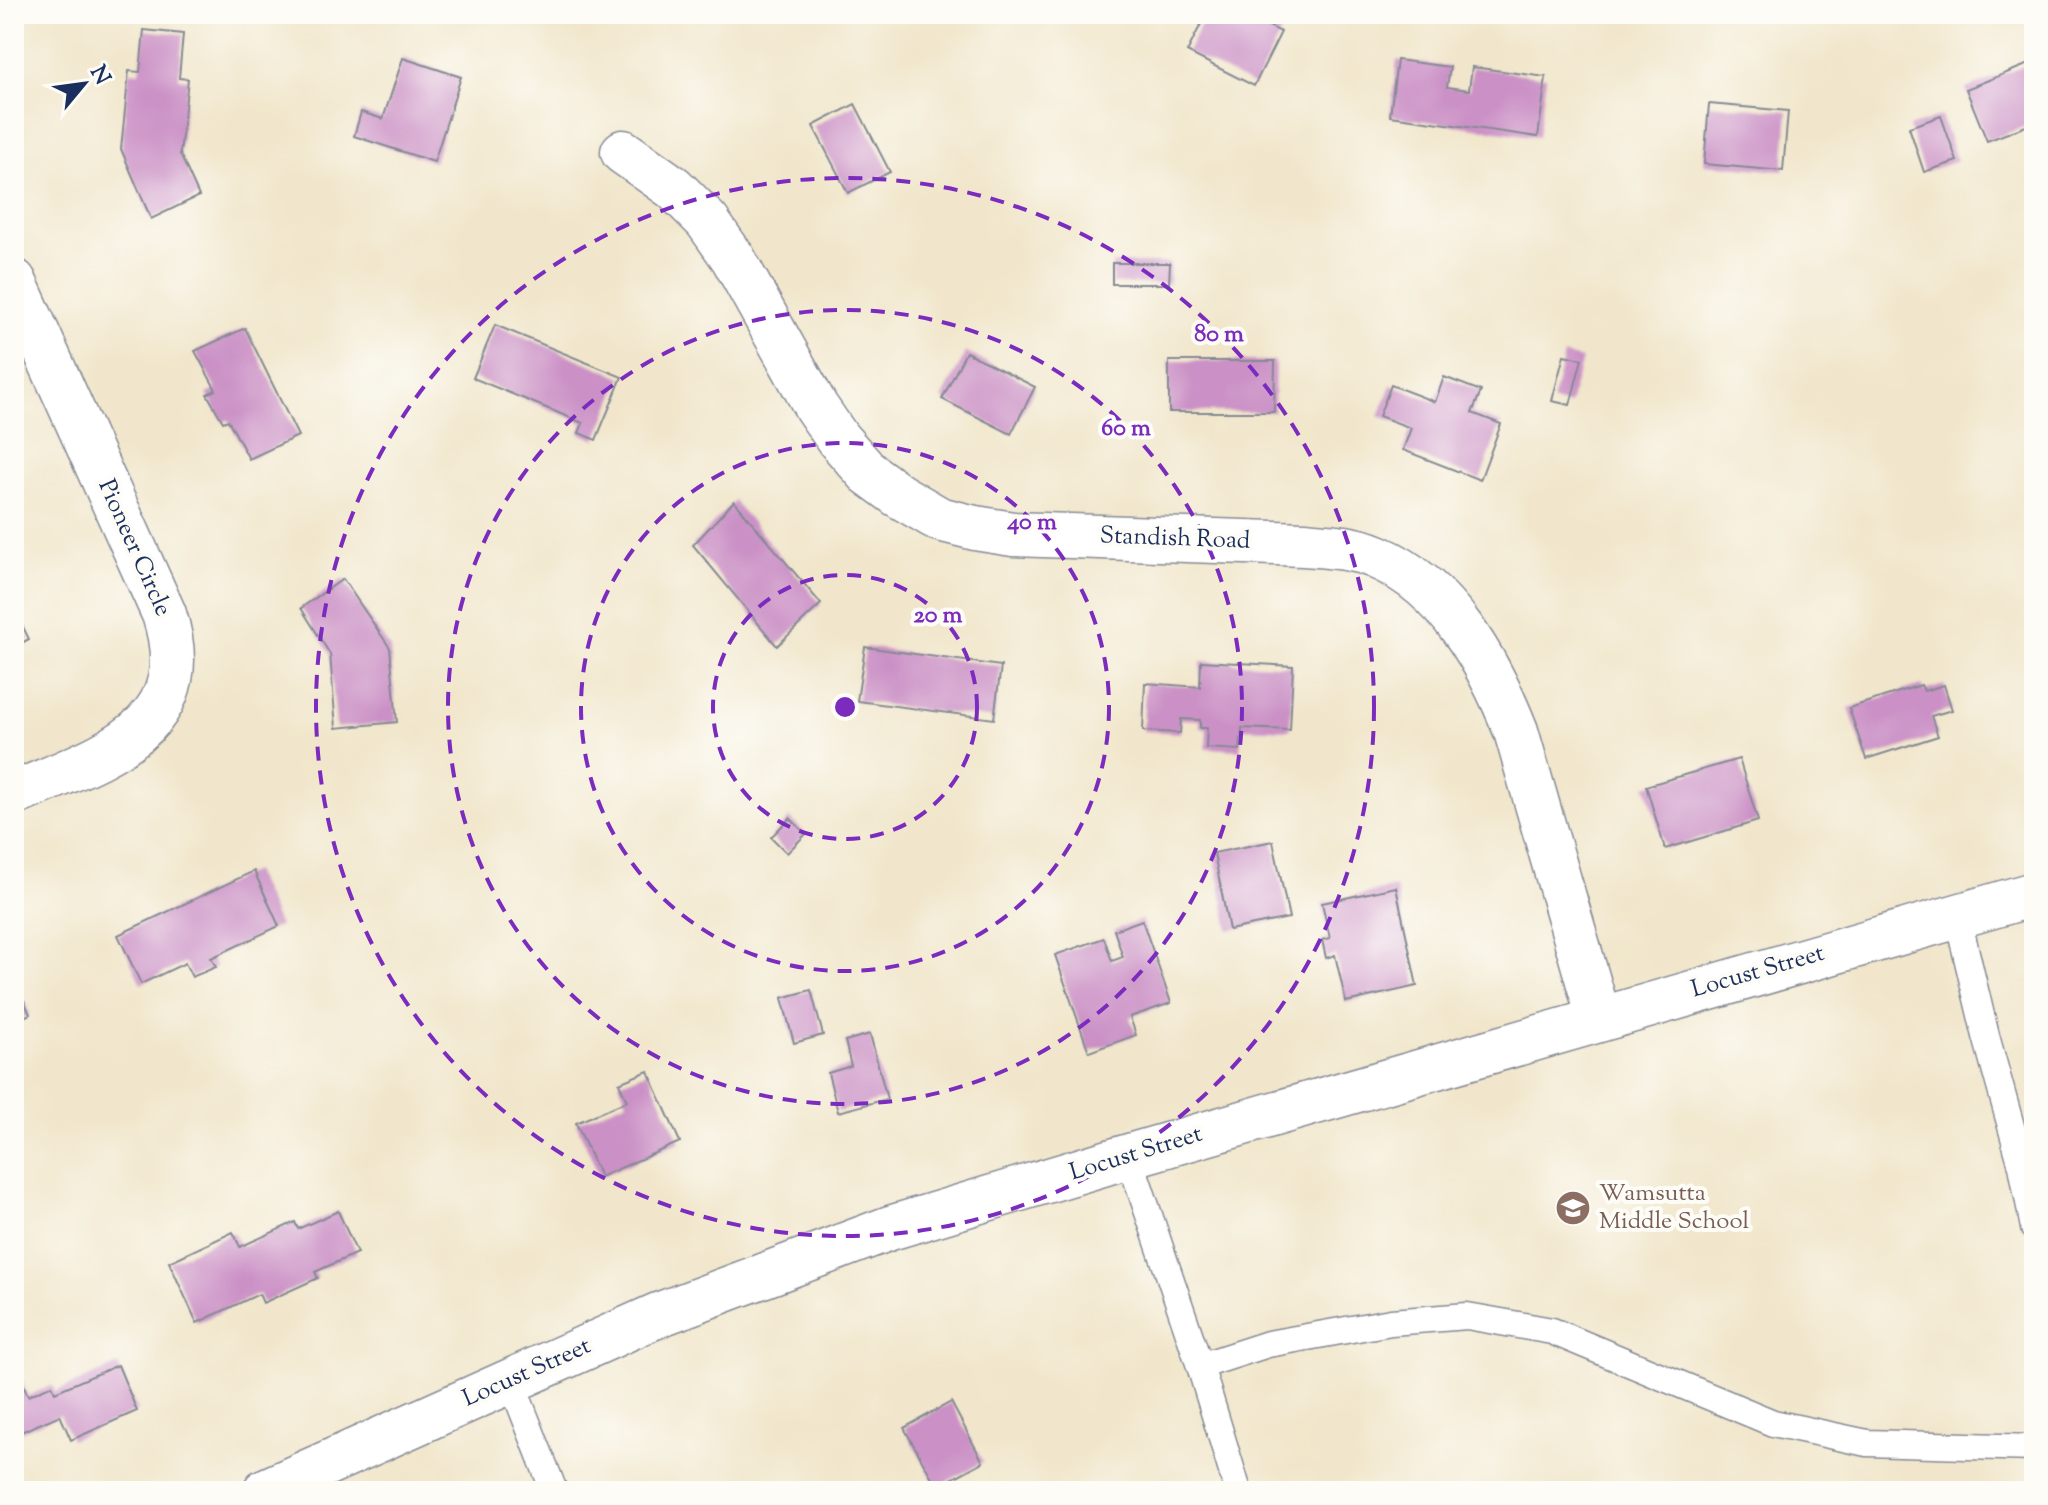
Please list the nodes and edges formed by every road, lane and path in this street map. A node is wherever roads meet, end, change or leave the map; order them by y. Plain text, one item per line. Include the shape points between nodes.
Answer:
1 (623, 152) dead end
2 (14, 281) edge
3 (14, 794) edge
4 (2034, 894) edge
5 (1957, 915) junction
6 (1599, 1019) junction
7 (1129, 1156) junction
8 (2034, 1228) edge
9 (1200, 1366) junction
10 (511, 1381) junction
11 (2034, 1448) edge
12 (265, 1491) edge
13 (554, 1491) edge
14 (1238, 1491) edge

1 - 6 street, Standish Road via 674,188 707,221 838,439 868,473 939,519 1013,534 1342,547 1376,557 1429,593 1471,641 1516,731
2 - 3 street, Pioneer Circle via 164,614 172,654 166,692 146,726 114,749
4 - 5 street, Locust Street
5 - 6 street, Locust Street
5 - 8 lane
6 - 7 street, Locust Street
7 - 9 lane
7 - 10 street, Locust Street via 890,1228 658,1315
9 - 11 lane via 1268,1344 1391,1322 1467,1316 1552,1331 1773,1423 1867,1443
9 - 14 lane
10 - 12 street, Locust Street
10 - 13 lane

